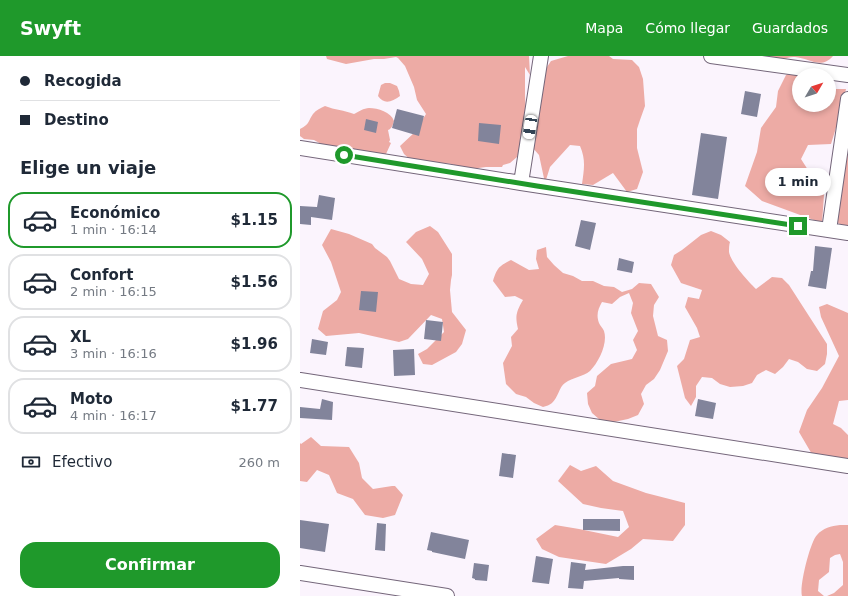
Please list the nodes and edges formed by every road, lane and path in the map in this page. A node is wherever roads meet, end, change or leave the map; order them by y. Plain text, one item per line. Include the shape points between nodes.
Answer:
1 (541, 56) edge
2 (711, 56) edge
3 (848, 75) edge
4 (848, 100) edge
5 (300, 148) edge
6 (521, 183) junction
7 (829, 230) junction
8 (848, 233) edge
9 (300, 380) edge
10 (848, 466) edge
11 (300, 573) edge
12 (447, 596) edge

1 - 6 street
2 - 3 street
4 - 7 street
5 - 6 street
6 - 7 street
7 - 8 street
9 - 10 street
11 - 12 street

